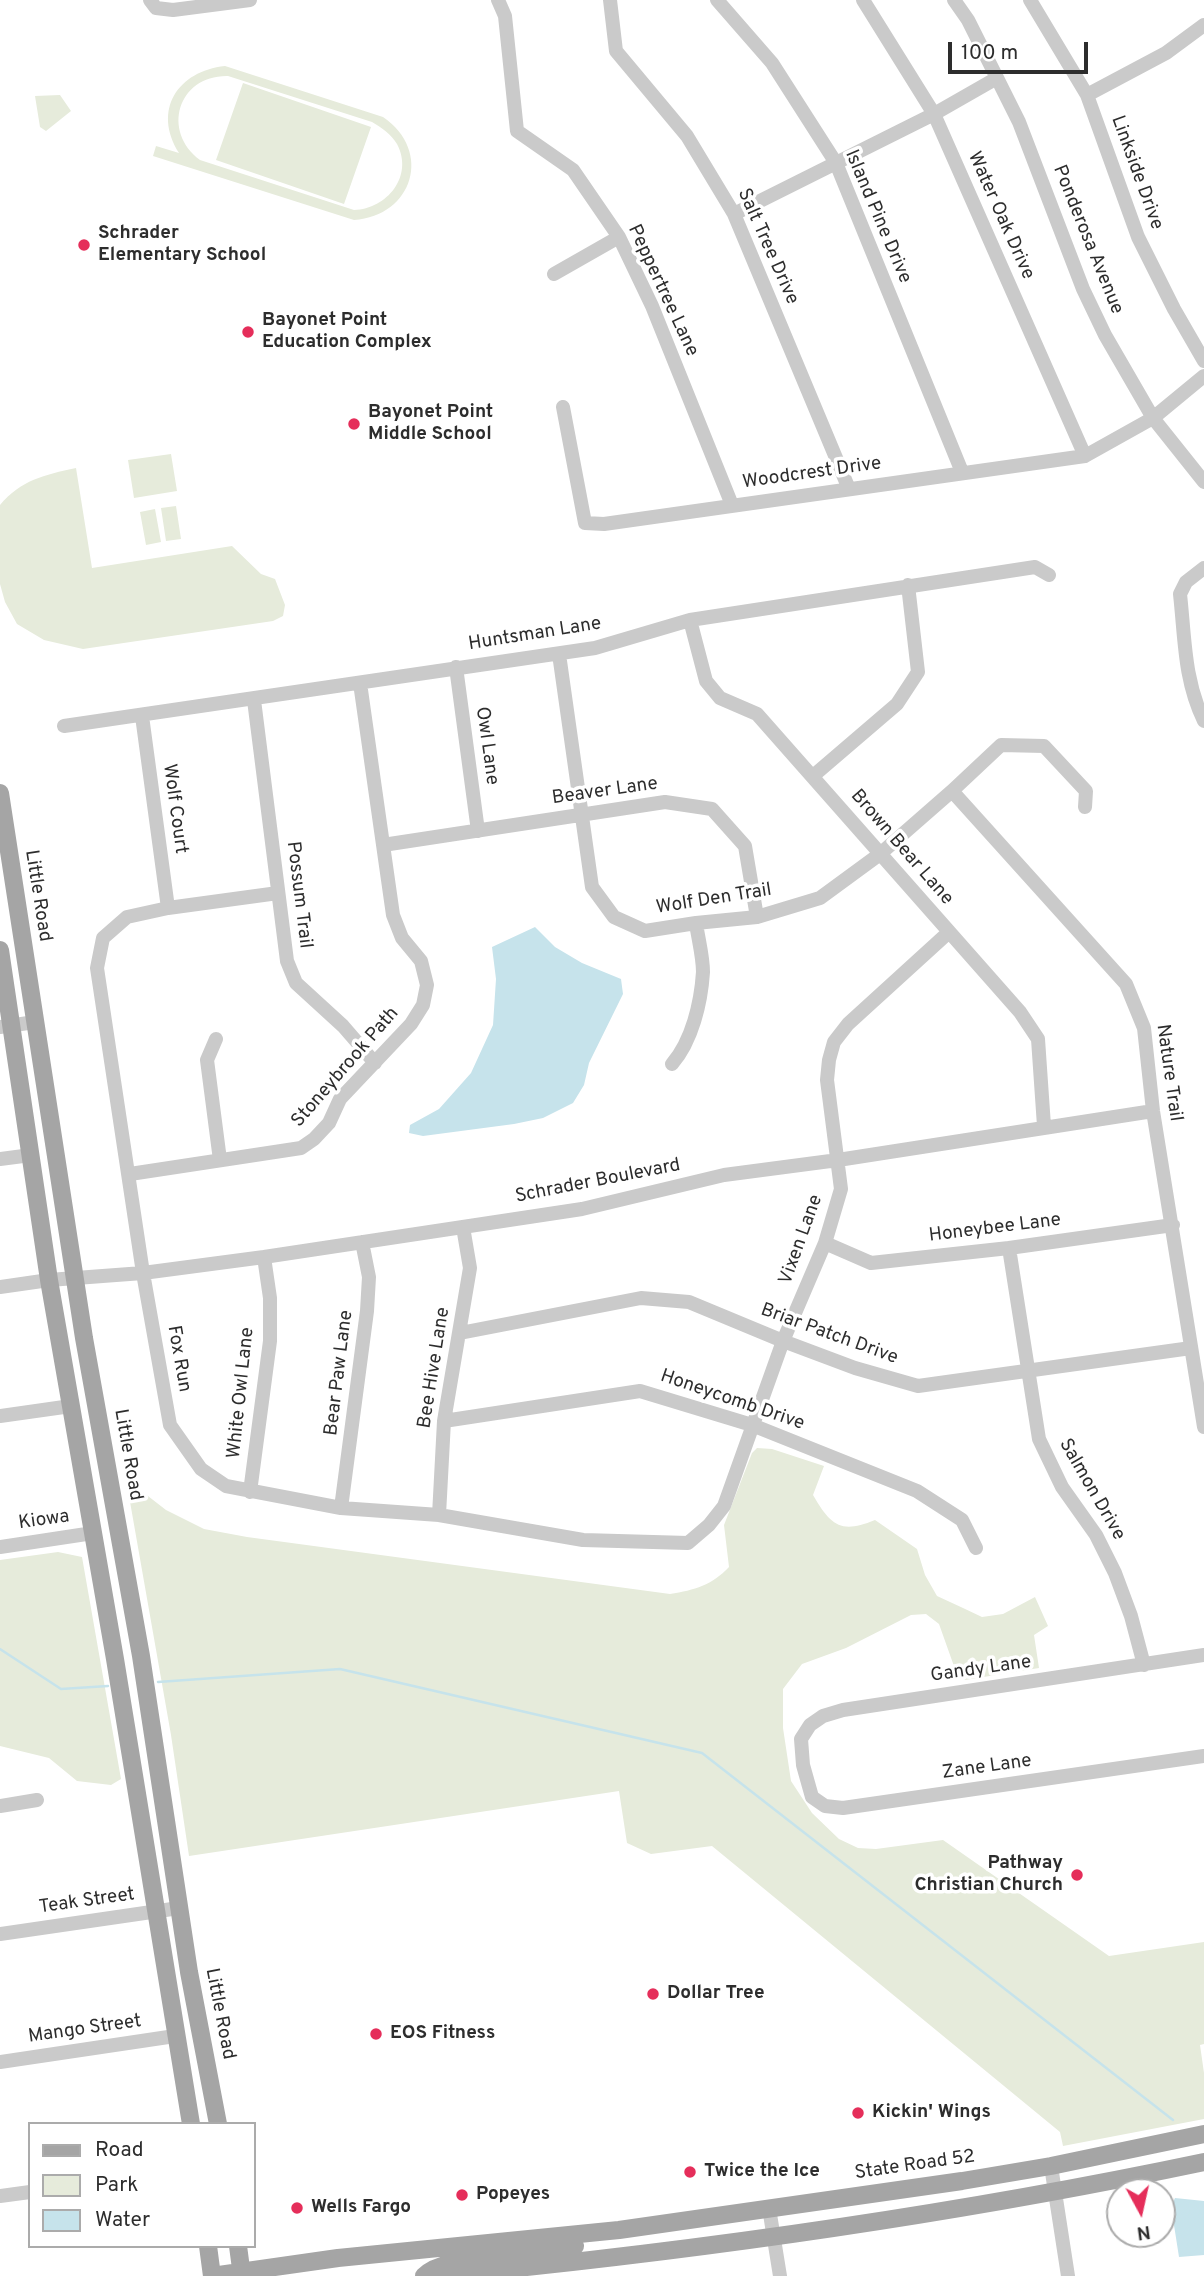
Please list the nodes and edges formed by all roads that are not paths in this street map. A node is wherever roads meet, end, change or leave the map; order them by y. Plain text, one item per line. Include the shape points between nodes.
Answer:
1 (150, 0) edge
2 (250, 0) edge
3 (498, 0) edge
4 (610, 0) edge
5 (717, 0) edge
6 (863, 0) edge
7 (954, 0) edge
8 (1030, 0) edge
9 (1204, 25) edge
10 (997, 78) junction
11 (1087, 95) junction
12 (934, 114) junction
13 (836, 163) junction
14 (734, 214) junction
15 (619, 237) junction
16 (554, 274) dead end
17 (1204, 360) edge
18 (1204, 376) edge
19 (563, 407) dead end
20 (1153, 418) junction
21 (1085, 456) junction
22 (962, 472) junction
23 (1204, 482) edge
24 (849, 489) junction
25 (732, 505) junction
26 (1204, 568) edge
27 (1049, 575) dead end
28 (908, 585) junction
29 (690, 620) junction
30 (559, 653) junction
31 (456, 667) junction
32 (360, 683) junction
33 (254, 700) junction
34 (142, 716) junction
35 (1204, 721) edge
36 (64, 726) dead end
37 (813, 776) junction
38 (952, 791) junction
39 (0, 793) edge
40 (1086, 807) dead end
41 (582, 815) junction
42 (478, 831) junction
43 (383, 845) junction
44 (880, 854) junction
45 (278, 893) junction
46 (168, 908) junction
47 (757, 917) junction
48 (695, 923) junction
49 (950, 932) junction
50 (0, 950) edge
51 (35, 1022) junction
52 (6, 1026) edge
53 (216, 1039) dead end
54 (374, 1063) junction
55 (672, 1065) dead end
56 (1153, 1111) junction
57 (1044, 1126) junction
58 (31, 1155) junction
59 (0, 1159) edge
60 (220, 1160) junction
61 (838, 1160) junction
62 (130, 1174) junction
63 (1173, 1225) junction
64 (463, 1227) junction
65 (362, 1242) junction
66 (824, 1243) junction
67 (1009, 1248) junction
68 (264, 1257) junction
69 (143, 1273) junction
70 (50, 1280) junction
71 (76, 1280) junction
72 (0, 1287) edge
73 (460, 1333) junction
74 (783, 1341) junction
75 (1191, 1348) junction
76 (1028, 1370) junction
77 (71, 1406) junction
78 (0, 1416) edge
79 (444, 1421) junction
80 (752, 1425) junction
81 (1204, 1427) edge
82 (250, 1492) junction
83 (341, 1508) junction
84 (439, 1515) junction
85 (93, 1533) junction
86 (688, 1543) joint
87 (0, 1547) edge
88 (976, 1548) dead end
89 (1204, 1655) edge
90 (1144, 1665) junction
91 (1204, 1756) edge
92 (803, 1765) joint
93 (37, 1800) dead end
94 (0, 1806) edge
95 (179, 1908) junction
96 (156, 1912) junction
97 (0, 1934) edge
98 (176, 2036) junction
99 (0, 2062) edge
100 (191, 2122) edge
101 (218, 2122) edge
102 (1204, 2134) edge
103 (1204, 2162) edge
104 (1051, 2165) junction
105 (28, 2192) edge
106 (1055, 2193) junction
107 (0, 2196) edge
108 (769, 2208) junction
109 (613, 2231) junction
110 (774, 2235) junction
111 (517, 2241) junction
112 (208, 2248) edge
113 (238, 2248) edge
114 (524, 2268) junction
115 (239, 2275) edge
116 (212, 2276) edge
117 (424, 2276) edge
118 (439, 2276) edge
119 (780, 2276) edge
120 (1068, 2276) edge

1 - 2 street via 156,8 173,10
3 - 15 street, Peppertree Lane via 505,16 517,131 573,170
4 - 14 street, Salt Tree Drive via 616,51 687,136
5 - 13 street, Island Pine Drive via 772,63
6 - 12 street, Water Oak Drive
7 - 10 street, Ponderosa Avenue
8 - 11 street, Linkside Drive
9 - 11 street via 1166,53
10 - 12 street
10 - 20 street, Ponderosa Avenue via 1019,122 1083,289
11 - 17 street, Linkside Drive via 1138,237
12 - 13 street
12 - 21 street, Water Oak Drive
13 - 14 street
13 - 22 street, Island Pine Drive
14 - 24 street, Salt Tree Drive
15 - 16 street
15 - 25 street, Peppertree Lane via 652,306
18 - 20 street, Woodcrest Drive
19 - 25 street, Woodcrest Drive via 585,523
20 - 21 street, Woodcrest Drive
20 - 23 street, Ponderosa Avenue
21 - 22 street, Woodcrest Drive
22 - 24 street, Woodcrest Drive
24 - 25 street, Woodcrest Drive
26 - 35 street via 1186,582 1180,594 1191,693
27 - 28 street, Huntsman Lane via 1035,567
28 - 29 street, Huntsman Lane
28 - 37 street via 918,672 897,704
29 - 30 street, Huntsman Lane via 595,648
29 - 37 street, Brown Bear Lane via 706,681 720,698 757,714
30 - 31 street, Huntsman Lane
30 - 41 street, Wolf Den Trail
31 - 32 street, Huntsman Lane
31 - 42 street, Owl Lane
32 - 33 street, Huntsman Lane
32 - 43 street, Stoneybrook Path
33 - 34 street, Huntsman Lane
33 - 45 street, Possum Trail
34 - 36 street, Huntsman Lane
34 - 46 street, Wolf Court
37 - 44 street, Brown Bear Lane
38 - 40 street, Wolf Den Trail via 1001,744 1044,746 1086,791
38 - 44 street, Wolf Den Trail
38 - 56 street, Nature Trail via 1126,984 1144,1028
39 - 51 main road, Little Road
41 - 42 street, Beaver Lane
41 - 47 street, Beaver Lane via 665,802 712,809 745,846
41 - 48 street, Wolf Den Trail via 592,887 614,917 645,931
42 - 43 street, Beaver Lane
43 - 54 street, Stoneybrook Path via 393,915 402,938 421,961 427,985 423,1005 411,1024
44 - 47 street, Wolf Den Trail via 820,898
44 - 49 street, Brown Bear Lane
45 - 46 street, Fox Run
45 - 54 street, Possum Trail via 287,961 296,983 343,1026
46 - 62 street, Fox Run via 127,917 103,938 97,968
47 - 48 street, Wolf Den Trail
48 - 55 street via 703,970 683,1051
49 - 57 street, Brown Bear Lane via 1038,1039
49 - 61 street, Vixen Lane via 834,1042 828,1080
50 - 52 main road
51 - 52 street
51 - 71 main road, Little Road
52 - 58 main road
53 - 60 street via 207,1060
54 - 60 street, Stoneybrook Path via 341,1099 329,1122 301,1148
56 - 57 street, Schrader Boulevard
56 - 63 street, Nature Trail
57 - 61 street, Schrader Boulevard
58 - 59 street
58 - 70 main road
60 - 62 street, Stoneybrook Path
61 - 64 street, Schrader Boulevard via 724,1175 582,1209
61 - 66 street, Vixen Lane via 842,1189
62 - 69 street, Fox Run
63 - 67 street, Honeybee Lane
63 - 75 street, Nature Trail
64 - 65 street, Schrader Boulevard
64 - 73 street, Bee Hive Lane via 470,1268
65 - 68 street, Schrader Boulevard
65 - 83 street, Bear Paw Lane via 369,1277 367,1311
66 - 67 street, Honeybee Lane via 871,1263
66 - 74 street, Vixen Lane
67 - 76 street, Salmon Drive
68 - 69 street, Schrader Boulevard
68 - 82 street, White Owl Lane via 270,1341
69 - 71 street, Schrader Boulevard
69 - 82 street, Fox Run via 170,1425 201,1469 226,1486
70 - 71 street, Schrader Boulevard
70 - 72 street, Schrader Boulevard
70 - 77 main road
71 - 95 main road, Little Road
73 - 74 street, Briar Patch Drive via 641,1297 689,1302
73 - 79 street, Bee Hive Lane
74 - 76 street, Briar Patch Drive via 918,1386
74 - 80 street, Vixen Lane
75 - 76 street, Briar Patch Drive
75 - 81 street, Nature Trail
76 - 90 street, Salmon Drive via 1039,1439 1062,1487 1096,1535 1115,1573
77 - 78 street
77 - 85 main road
79 - 80 street, Honeycomb Drive via 640,1391
79 - 84 street, Bee Hive Lane
80 - 86 street, Vixen Lane via 724,1506
80 - 88 street, Honeycomb Drive via 917,1491 962,1520
82 - 83 street, Fox Run
83 - 84 street, Fox Run
84 - 86 street, Fox Run via 583,1540
85 - 87 street, Kiowa
85 - 96 main road
89 - 90 street, Gandy Lane
90 - 92 street, Gandy Lane via 823,1716 810,1724 801,1739
91 - 92 street, Zane Lane via 843,1808 825,1806 812,1797
93 - 94 street
95 - 96 street, Teak Street
95 - 101 main road, Little Road
96 - 97 street, Teak Street
96 - 98 main road
98 - 99 street, Mango Street
98 - 100 main road
102 - 104 main road, State Road 52
103 - 106 main road
104 - 106 street
104 - 108 main road, State Road 52
105 - 107 street
106 - 110 main road
106 - 120 street
108 - 109 main road, State Road 52
108 - 110 street
109 - 111 main road, State Road 52
109 - 114 main road via 589,2244 532,2253
110 - 114 main road
110 - 119 street
111 - 115 main road, State Road 52 via 338,2258
111 - 117 main road via 511,2254 442,2265
112 - 116 main road
113 - 115 main road
114 - 118 main road
115 - 116 main road, State Road 52

